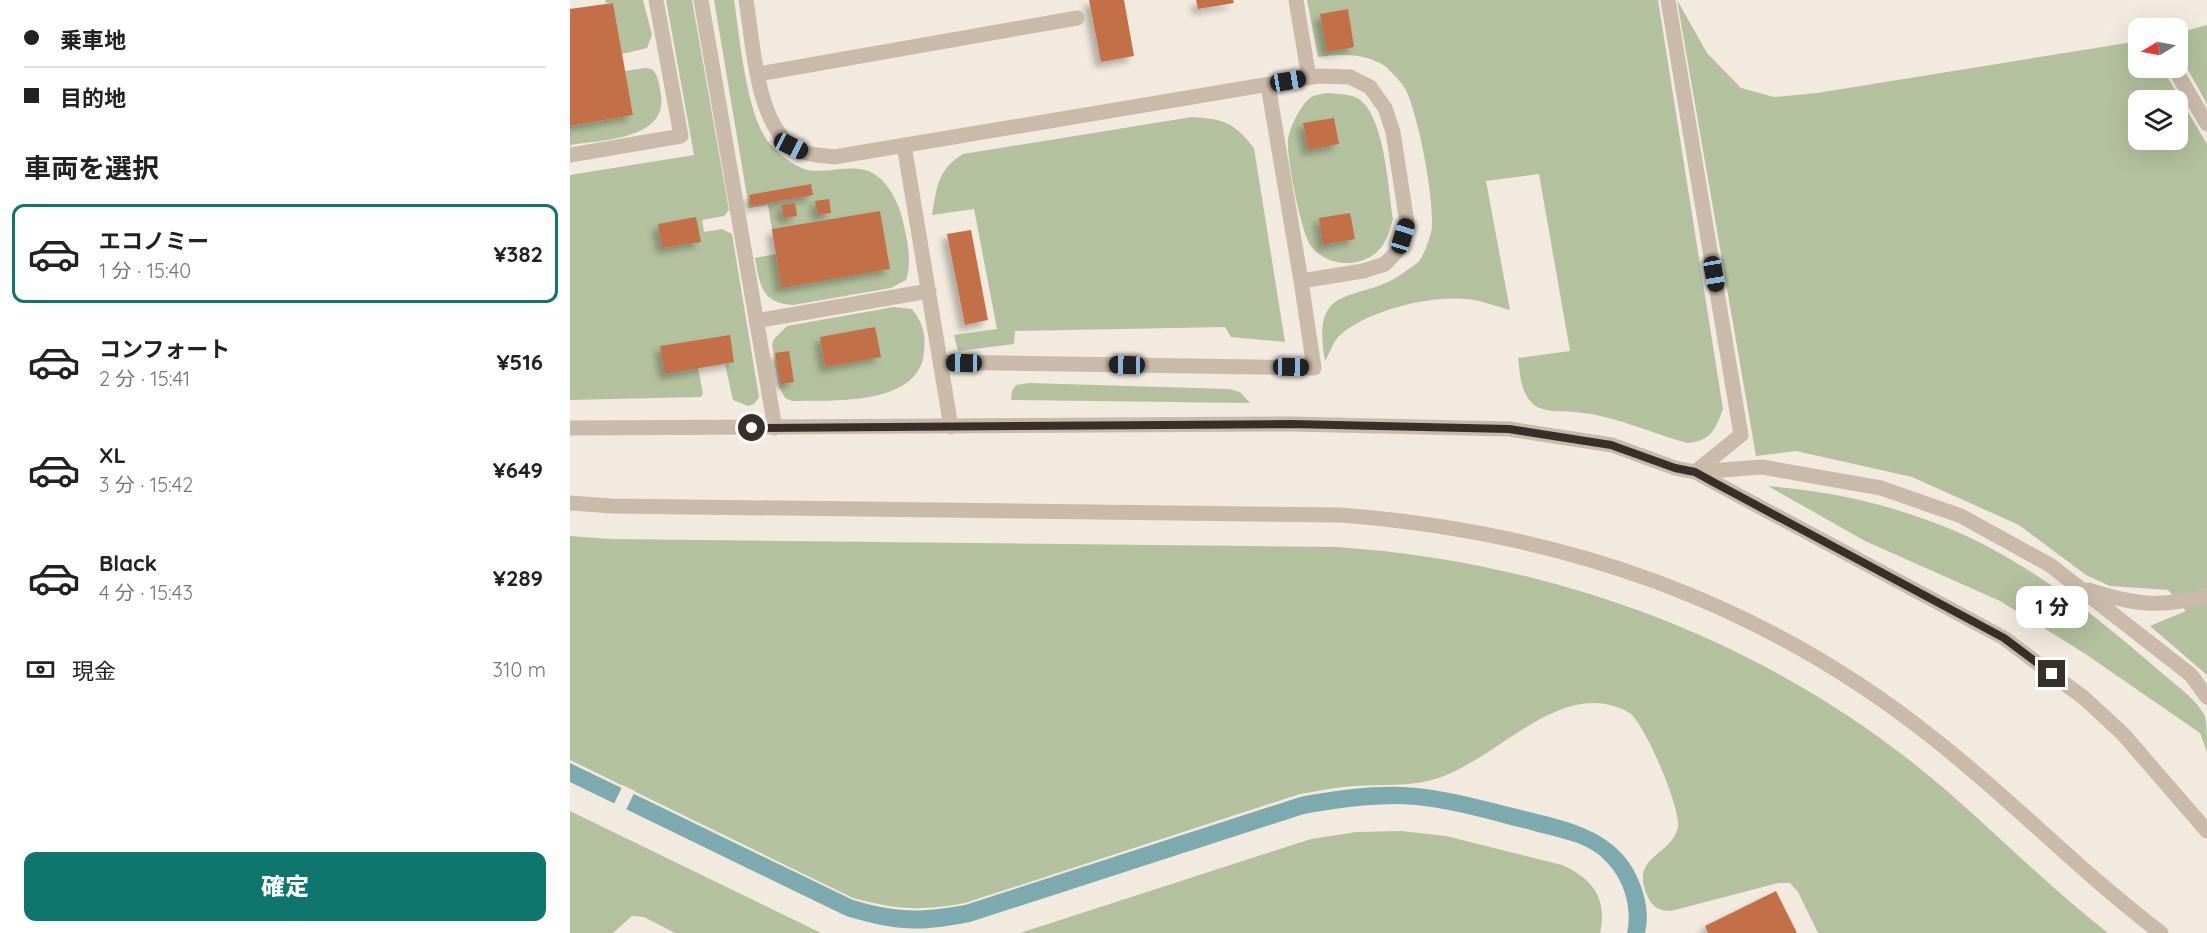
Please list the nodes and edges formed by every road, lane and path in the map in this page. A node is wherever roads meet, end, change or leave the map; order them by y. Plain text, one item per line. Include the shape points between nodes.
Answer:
1 (656, 0) edge
2 (701, 0) edge
3 (746, 0) edge
4 (1296, 0) edge
5 (1668, 0) edge
6 (1077, 18) dead end
7 (759, 74) junction
8 (1309, 78) junction
9 (2180, 78) edge
10 (1268, 85) junction
11 (2207, 124) edge
12 (904, 145) junction
13 (570, 155) edge
14 (1301, 281) junction
15 (929, 291) junction
16 (756, 321) junction
17 (941, 362) junction
18 (951, 427) junction
19 (570, 428) edge
20 (775, 428) junction
21 (1695, 472) junction
22 (570, 503) edge
23 (2076, 586) junction
24 (2207, 595) edge
25 (2207, 697) edge
26 (2207, 831) edge
27 (2161, 933) edge

1 - 13 street via 681,136
2 - 16 street
3 - 7 street
4 - 8 street
5 - 21 street via 1741,435
6 - 7 street
7 - 12 street via 773,128 798,149 834,157
8 - 10 street
8 - 14 street via 1350,76 1370,87 1385,108 1393,132 1407,223 1399,249 1385,264
9 - 11 street
10 - 12 street
10 - 14 street
12 - 15 street
14 - 17 street via 1314,368
15 - 16 street
15 - 17 street
16 - 20 street
17 - 18 street
18 - 20 street
18 - 21 street via 1292,424 1509,429 1611,445
19 - 20 street
21 - 23 street via 1762,467 1881,488 1961,516 2050,565
21 - 26 street via 2004,638 2084,698 2123,734
22 - 27 street via 1340,515 1439,524 1547,546 1680,590 1770,632 1857,682 1938,741
23 - 24 street via 2125,602 2161,605
23 - 25 street via 2191,675

